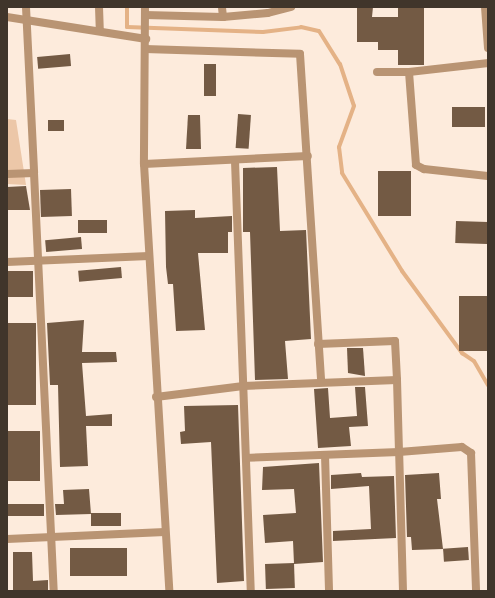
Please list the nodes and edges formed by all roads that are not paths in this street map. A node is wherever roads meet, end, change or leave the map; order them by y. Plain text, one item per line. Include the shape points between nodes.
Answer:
1 (26, 7) edge
2 (99, 7) edge
3 (222, 7) edge
4 (291, 7) edge
5 (485, 7) edge
6 (145, 14) edge
7 (7, 17) edge
8 (223, 17) junction
9 (28, 18) junction
10 (100, 31) junction
11 (146, 36) junction
12 (488, 48) edge
13 (145, 49) junction
14 (488, 63) edge
15 (378, 72) dead end
16 (409, 72) junction
17 (308, 156) junction
18 (235, 162) junction
19 (144, 164) junction
20 (7, 174) edge
21 (34, 174) junction
22 (488, 176) edge
23 (149, 256) junction
24 (38, 260) junction
25 (7, 262) edge
26 (318, 344) junction
27 (397, 380) junction
28 (321, 381) junction
29 (243, 386) junction
30 (156, 397) junction
31 (399, 452) junction
32 (325, 455) junction
33 (246, 458) junction
34 (166, 532) junction
35 (53, 537) junction
36 (7, 539) edge
37 (54, 591) edge
38 (169, 591) edge
39 (251, 591) edge
40 (329, 591) edge
41 (403, 591) edge
42 (476, 591) edge

1 - 9 street
2 - 10 street
3 - 8 street
4 - 8 street via 268,13
5 - 12 street
6 - 8 street
6 - 11 street
7 - 9 street
9 - 10 street
9 - 21 street
10 - 11 street
11 - 13 street
13 - 17 street via 300,54
13 - 19 street
14 - 16 street
15 - 16 street
16 - 22 street via 416,165 424,169
17 - 18 street
17 - 26 street
18 - 19 street
18 - 29 street
19 - 23 street
20 - 21 street
21 - 24 street
23 - 24 street
23 - 30 street
24 - 25 street
24 - 35 street
26 - 27 street via 394,341
26 - 28 street
27 - 28 street
27 - 31 street
28 - 29 street
29 - 30 street
29 - 33 street
30 - 34 street
31 - 32 street
31 - 41 street
31 - 42 street via 462,447 471,453
32 - 33 street
32 - 40 street
33 - 39 street
34 - 35 street
34 - 38 street
35 - 36 street
35 - 37 street

